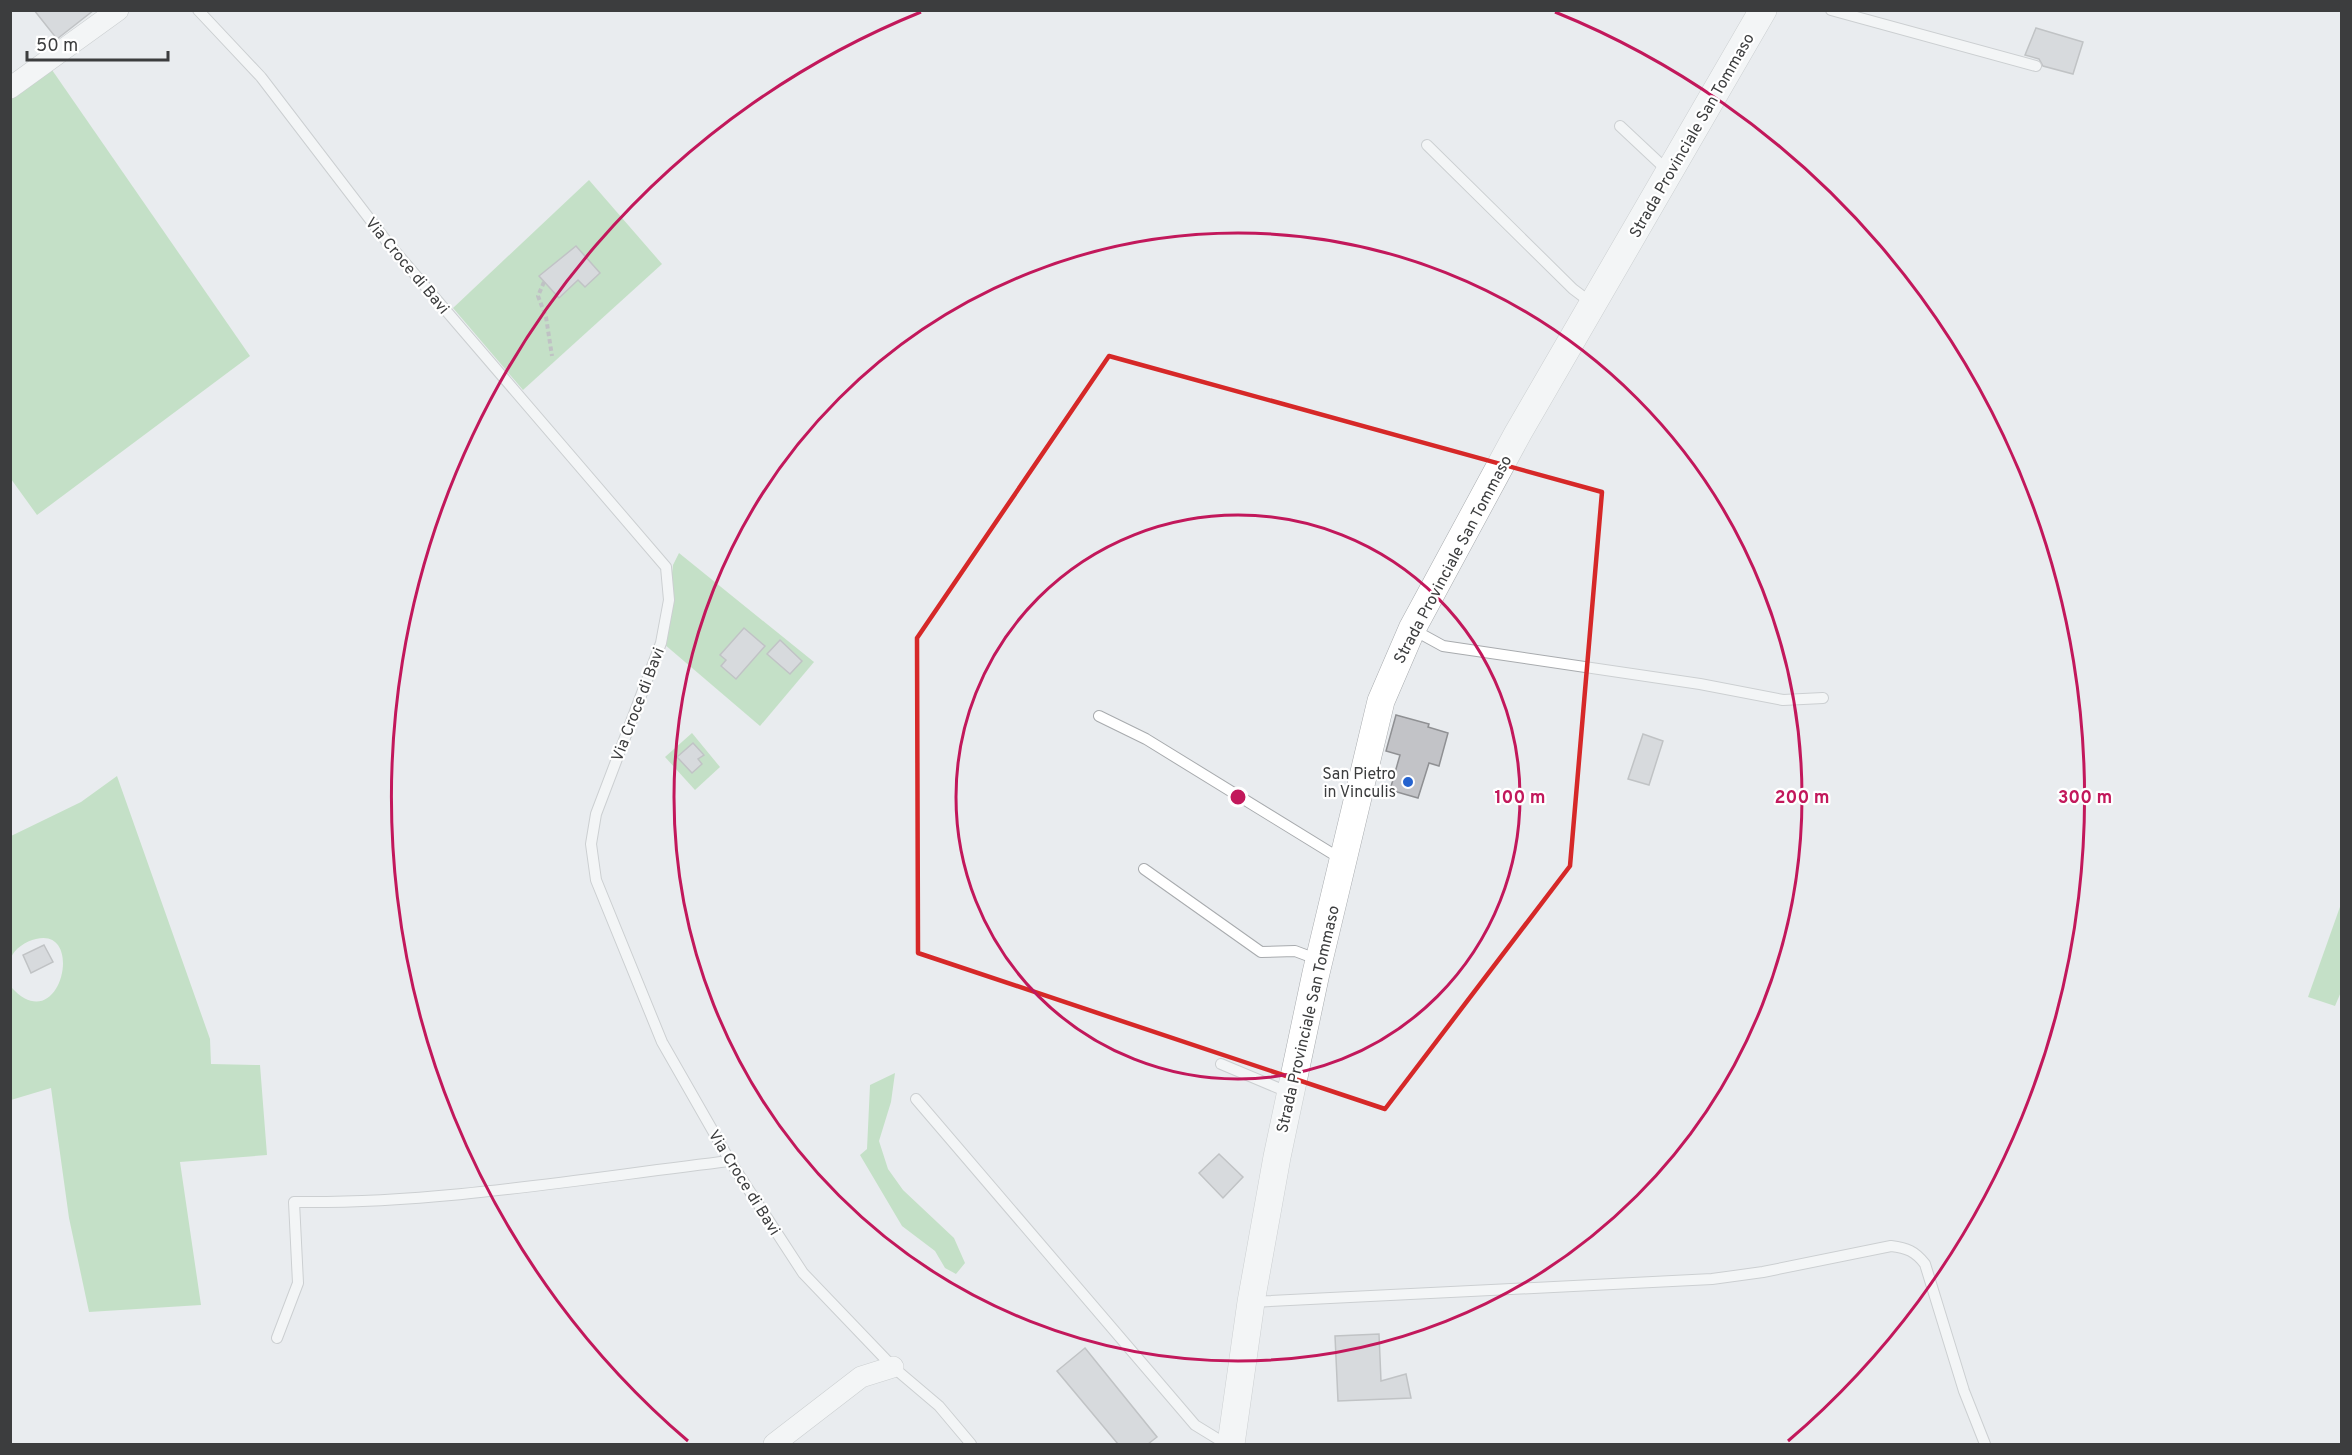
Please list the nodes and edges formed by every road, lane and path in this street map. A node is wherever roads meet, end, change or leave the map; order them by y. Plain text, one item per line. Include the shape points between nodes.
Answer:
1 (118, 10) edge
2 (198, 10) edge
3 (1763, 10) edge
4 (1831, 10) edge
5 (2036, 66) dead end
6 (10, 88) edge
7 (1620, 126) dead end
8 (1426, 145) dead end
9 (1670, 173) junction
10 (544, 282) dead end
11 (1593, 305) junction
12 (552, 356) dead end
13 (1412, 629) junction
14 (1823, 698) dead end
15 (1099, 716) dead end
16 (1343, 860) junction
17 (1144, 869) dead end
18 (1320, 960) junction
19 (1221, 1064) dead end
20 (1290, 1093) junction
21 (916, 1099) dead end
22 (730, 1161) junction
23 (1251, 1302) junction
24 (277, 1338) dead end
25 (893, 1367) junction
26 (774, 1444) edge
27 (971, 1444) edge
28 (1226, 1444) edge
29 (1231, 1444) edge
30 (1984, 1444) edge

1 - 6 street
2 - 22 lane, Via Croce di Bavi via 261,77 388,243 666,567 669,600 661,643 599,805 591,844 596,880 662,1042
3 - 9 street, Strada Provinciale San Tommaso
4 - 5 lane
7 - 9 lane
8 - 11 lane
9 - 11 street, Strada Provinciale San Tommaso
10 - 12 path via 538,296 546,317
11 - 13 street, Strada Provinciale San Tommaso via 1518,433
13 - 14 lane via 1443,646 1783,700
13 - 16 street, Strada Provinciale San Tommaso via 1381,701
15 - 16 lane via 1146,739
16 - 18 street, Strada Provinciale San Tommaso
17 - 18 lane via 1262,952 1294,951
18 - 20 street, Strada Provinciale San Tommaso
19 - 20 lane
20 - 23 street, Strada Provinciale San Tommaso
21 - 28 lane via 1195,1425
22 - 24 lane via 446,1197 294,1202 298,1283
22 - 25 lane, Via Croce di Bavi via 803,1273
23 - 29 street, Strada Provinciale San Tommaso
23 - 30 lane via 1712,1279 1891,1246 1906,1248 1916,1252 1924,1264
25 - 26 street via 861,1377
25 - 27 lane, Via Croce di Bavi via 939,1406

